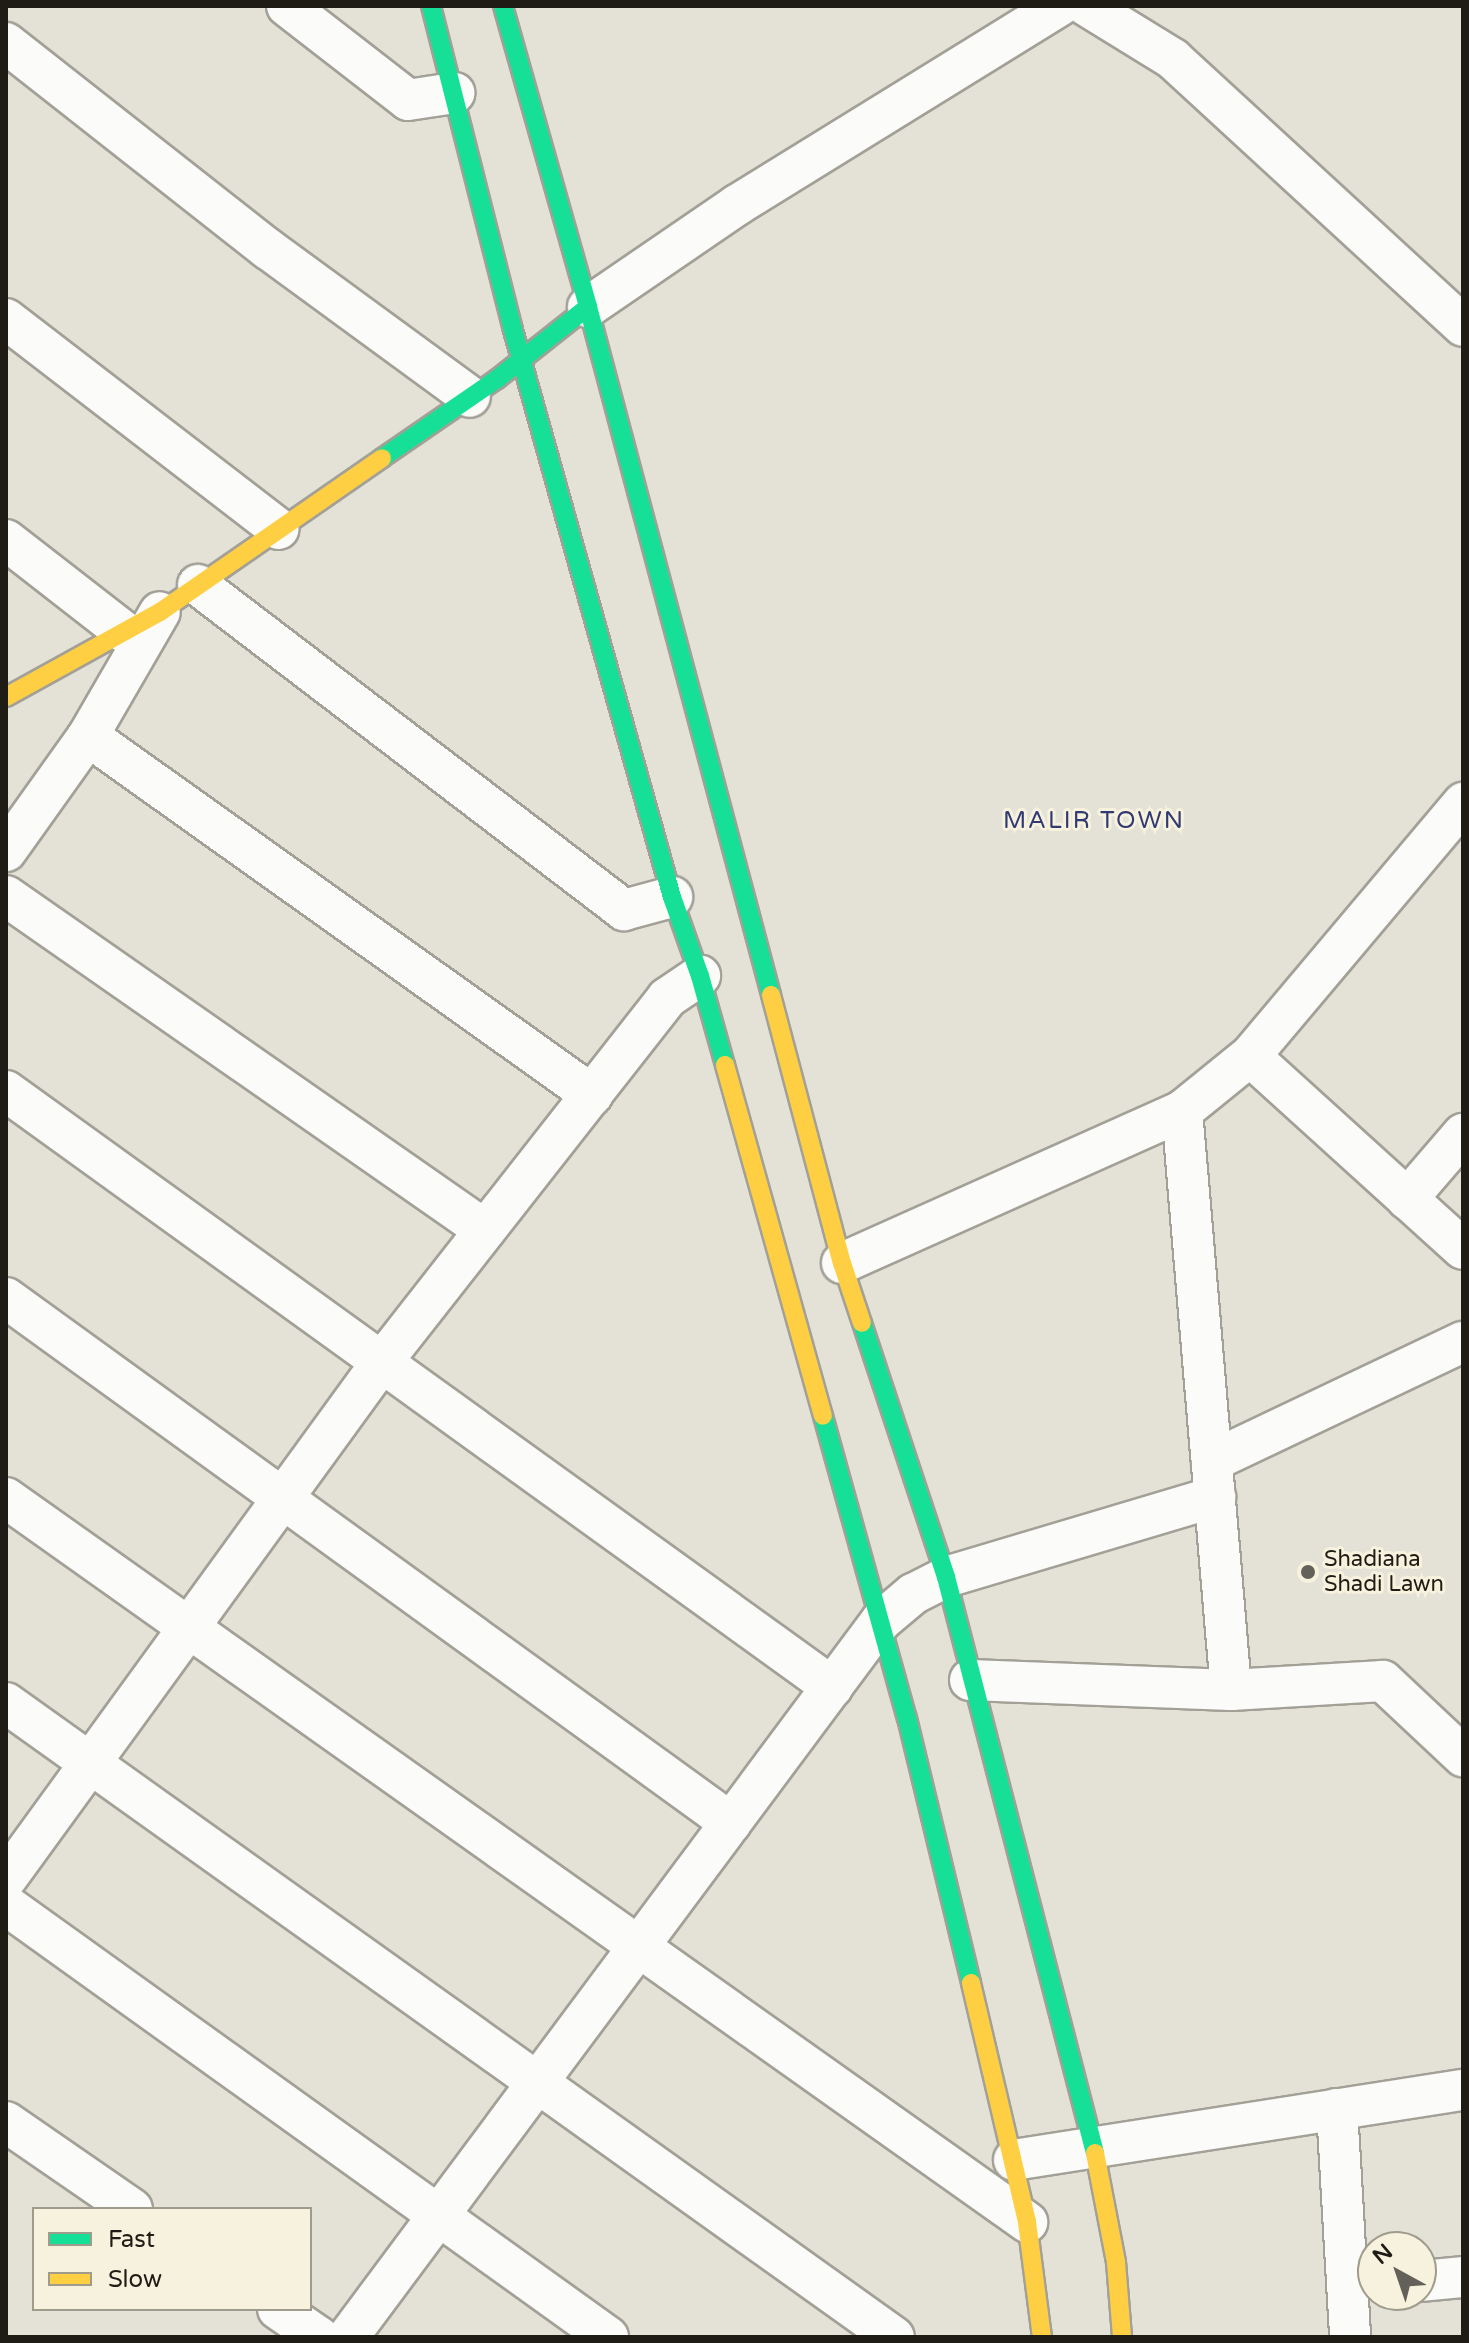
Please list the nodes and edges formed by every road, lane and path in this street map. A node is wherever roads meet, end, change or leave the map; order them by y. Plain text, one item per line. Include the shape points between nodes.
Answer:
1 (287, 6) edge
2 (431, 6) edge
3 (503, 6) edge
4 (1059, 6) edge
5 (1087, 6) edge
6 (6, 43) edge
7 (454, 93) junction
8 (588, 307) junction
9 (6, 319) edge
10 (1463, 326) edge
11 (523, 358) junction
12 (470, 397) junction
13 (279, 529) junction
14 (6, 540) edge
15 (198, 585) junction
16 (160, 612) junction
17 (124, 632) junction
18 (6, 697) edge
19 (88, 736) junction
20 (1463, 803) edge
21 (6, 851) edge
22 (6, 896) edge
23 (672, 897) junction
24 (700, 976) junction
25 (1250, 1056) junction
26 (6, 1091) edge
27 (592, 1095) junction
28 (1182, 1111) junction
29 (1463, 1134) edge
30 (1407, 1199) junction
31 (485, 1230) junction
32 (1463, 1249) edge
33 (842, 1263) junction
34 (6, 1298) edge
35 (1463, 1342) edge
36 (381, 1363) junction
37 (1213, 1479) junction
38 (6, 1498) edge
39 (283, 1498) junction
40 (946, 1577) junction
41 (881, 1621) junction
42 (189, 1628) junction
43 (970, 1680) junction
44 (832, 1687) junction
45 (1231, 1690) junction
46 (6, 1703) edge
47 (1463, 1756) edge
48 (90, 1763) junction
49 (731, 1823) junction
50 (6, 1879) edge
51 (6, 1905) edge
52 (639, 1946) junction
53 (539, 2081) junction
54 (1463, 2090) edge
55 (1337, 2109) junction
56 (6, 2122) edge
57 (1094, 2148) junction
58 (1014, 2160) junction
59 (129, 2207) edge
60 (439, 2215) junction
61 (1027, 2222) junction
62 (1357, 2264) edge
63 (1463, 2277) edge
64 (1437, 2279) edge
65 (1357, 2302) edge
66 (281, 2311) edge
67 (319, 2337) edge
68 (348, 2337) edge
69 (608, 2337) edge
70 (894, 2337) edge
71 (1042, 2337) edge
72 (1122, 2337) edge
73 (1350, 2337) edge

1 - 7 street via 408,100
2 - 7 main road
3 - 8 main road
4 - 8 street via 737,205
5 - 10 street via 1173,59
6 - 12 street via 268,249
7 - 11 main road
8 - 11 main road
8 - 33 main road
9 - 13 street
11 - 12 main road
11 - 23 main road
12 - 13 main road
13 - 15 main road
14 - 17 street
15 - 16 main road
15 - 23 street via 624,910
16 - 17 main road
16 - 19 street
17 - 18 main road
19 - 21 street
19 - 27 street
20 - 25 street
22 - 31 street
23 - 24 main road
24 - 27 street via 667,998
24 - 41 main road
25 - 28 street
25 - 30 street
26 - 36 street
27 - 31 street
28 - 33 street
28 - 37 street
29 - 30 street
30 - 32 street
31 - 36 street
33 - 40 main road
34 - 39 street
35 - 37 street
36 - 39 street
36 - 44 street
37 - 40 street
37 - 45 street
38 - 42 street
39 - 42 street
39 - 49 street
40 - 41 street via 913,1594
40 - 43 main road
41 - 44 street
41 - 58 main road
42 - 48 street
42 - 52 street
43 - 45 street
43 - 57 main road
44 - 49 street
45 - 47 street via 1383,1681
46 - 48 street
48 - 50 street
48 - 53 street
49 - 52 street
51 - 60 street
52 - 53 street
52 - 61 street
53 - 60 street
53 - 70 street
54 - 55 street
55 - 57 street
55 - 62 street
56 - 59 street
57 - 58 street
57 - 72 main road via 1116,2262
58 - 61 main road
60 - 68 street
60 - 69 street
61 - 71 main road
63 - 64 street
65 - 73 street
66 - 67 street

